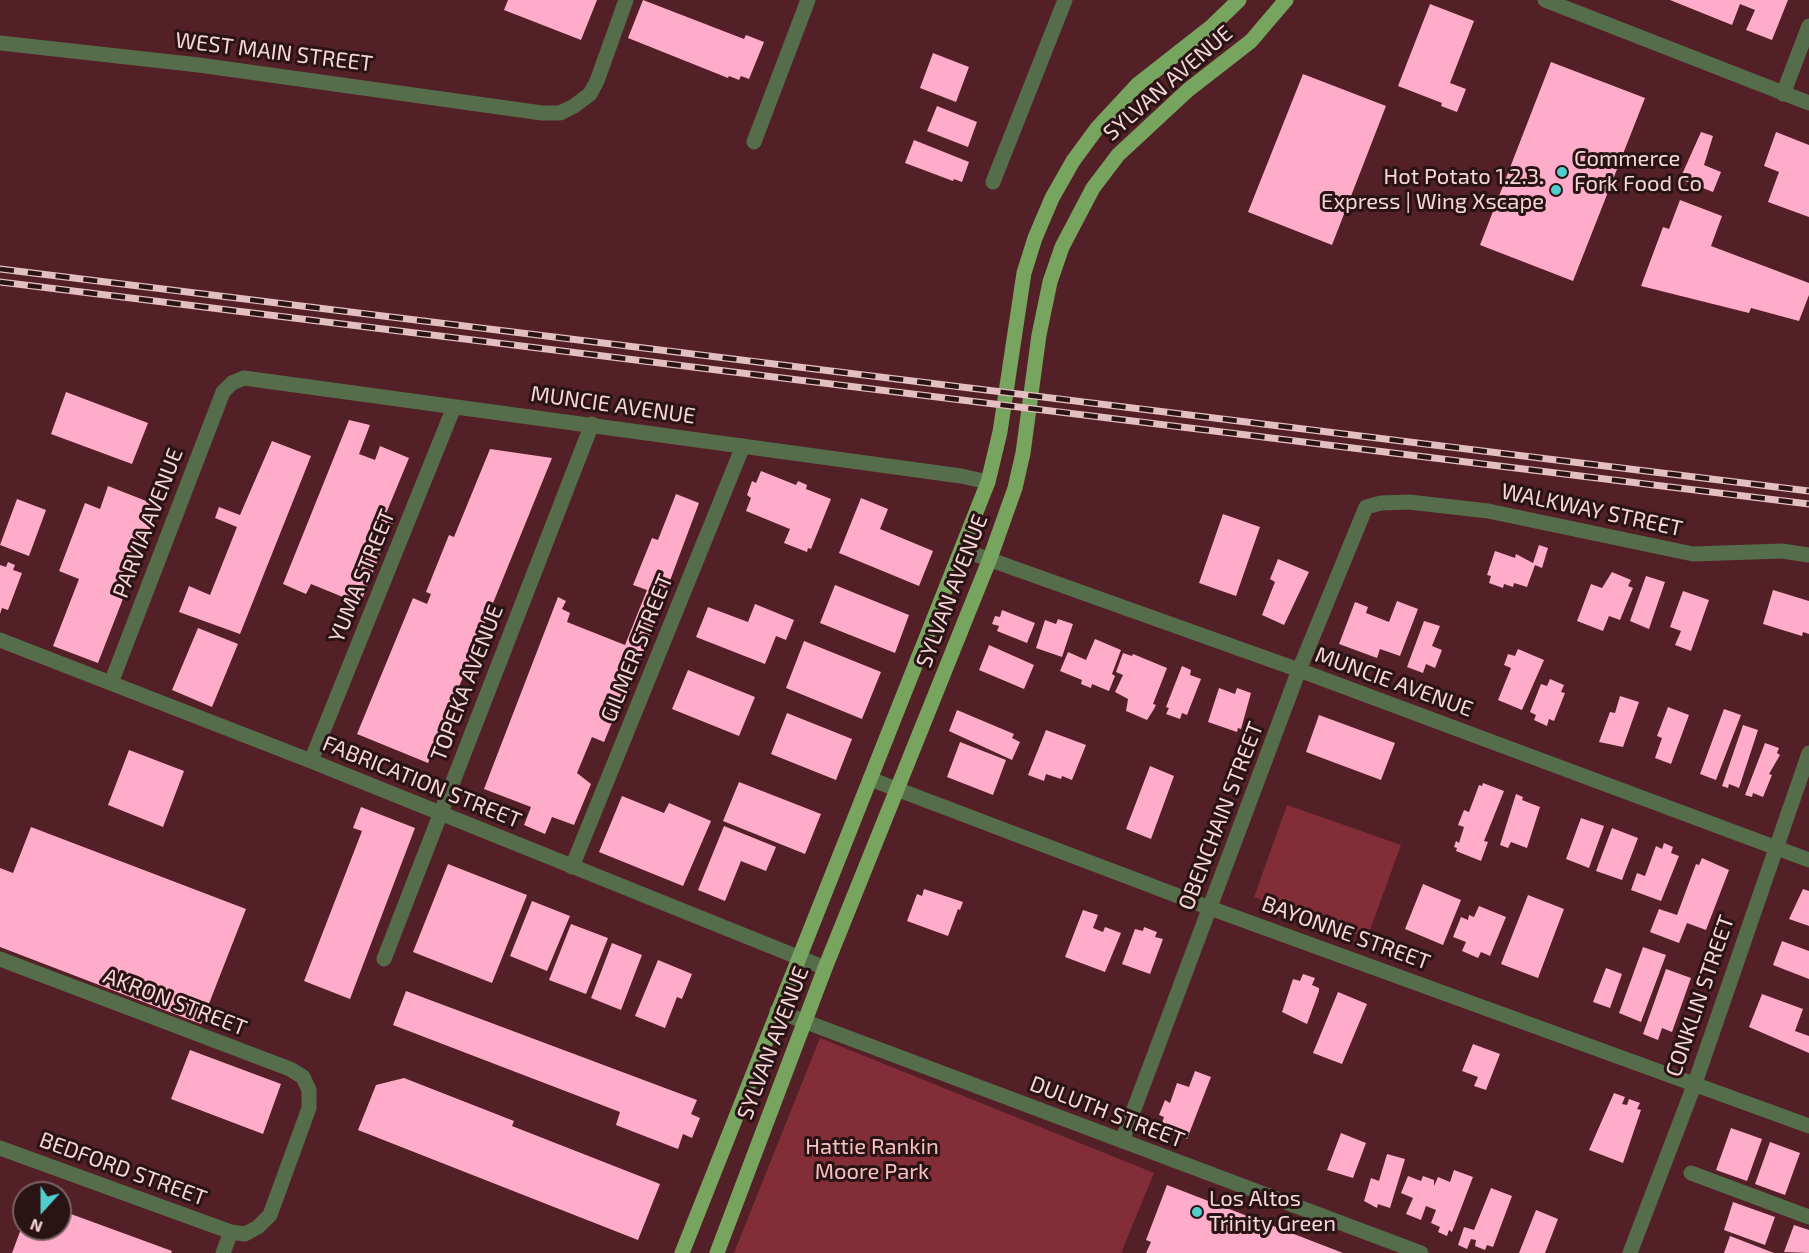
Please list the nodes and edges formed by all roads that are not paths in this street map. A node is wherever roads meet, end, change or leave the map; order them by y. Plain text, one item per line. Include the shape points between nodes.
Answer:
1 (626, 0) edge
2 (808, 0) edge
3 (1065, 0) edge
4 (1239, 0) edge
5 (1286, 0) edge
6 (1545, 0) edge
7 (1562, 3) edge
8 (1809, 26) edge
9 (0, 43) edge
10 (1783, 94) junction
11 (1809, 103) edge
12 (754, 142) dead end
13 (993, 182) dead end
14 (232, 382) joint
15 (454, 408) junction
16 (592, 424) junction
17 (742, 446) junction
18 (988, 482) junction
19 (1366, 507) joint
20 (963, 550) junction
21 (1809, 555) edge
22 (989, 561) junction
23 (0, 640) edge
24 (1299, 670) junction
25 (111, 683) junction
26 (1809, 753) edge
27 (311, 762) junction
28 (870, 779) junction
29 (900, 789) junction
30 (440, 813) junction
31 (1774, 848) junction
32 (1809, 860) edge
33 (572, 867) junction
34 (1210, 908) junction
35 (798, 957) junction
36 (0, 959) edge
37 (384, 959) dead end
38 (825, 968) junction
39 (777, 1011) junction
40 (805, 1022) junction
41 (1695, 1083) junction
42 (1809, 1126) edge
43 (1122, 1141) junction
44 (0, 1148) edge
45 (1691, 1173) dead end
46 (1809, 1218) edge
47 (231, 1232) junction
48 (223, 1253) edge
49 (682, 1253) edge
50 (717, 1253) edge
51 (1421, 1253) edge
52 (1630, 1253) edge

1 - 9 street, WEST MAIN STREET via 590,94 560,113
2 - 12 street
3 - 13 street
4 - 18 main road, SYLVAN AVENUE via 1212,27 1129,93 1073,160 1052,198 1024,273 1000,432
5 - 22 main road, SYLVAN AVENUE via 1251,41 1188,90 1118,155 1076,218 1050,282 1023,453
6 - 7 street
7 - 10 street
8 - 10 street
10 - 11 street
14 - 15 street, MUNCIE AVENUE via 244,378
14 - 25 street, PARVIA AVENUE via 223,392
15 - 16 street, MUNCIE AVENUE
15 - 27 street, YUMA STREET
16 - 17 street, MUNCIE AVENUE
16 - 30 street, TOPEKA AVENUE
17 - 18 street, MUNCIE AVENUE
17 - 33 street, GILMER STREET
18 - 20 main road, SYLVAN AVENUE
19 - 21 street, WALKWAY STREET via 1409,502 1488,511 1693,554 1782,551
19 - 24 street, OBENCHAIN STREET
20 - 22 street, MUNCIE AVENUE
20 - 28 main road, SYLVAN AVENUE
22 - 24 street, MUNCIE AVENUE
22 - 29 main road, SYLVAN AVENUE
23 - 25 street, FABRICATION STREET
24 - 31 street, MUNCIE AVENUE
24 - 34 street, OBENCHAIN STREET
25 - 27 street, FABRICATION STREET
26 - 31 street, CONKLIN STREET
27 - 30 street, FABRICATION STREET
28 - 29 street, BAYONNE STREET
28 - 35 main road, SYLVAN AVENUE
29 - 34 street, BAYONNE STREET
29 - 38 main road, SYLVAN AVENUE
30 - 33 street, FABRICATION STREET
30 - 37 street, TOPEKA AVENUE
31 - 32 street, MUNCIE AVENUE
31 - 41 street, CONKLIN STREET
33 - 35 street, FABRICATION STREET
34 - 41 street, BAYONNE STREET
34 - 43 street, OBENCHAIN STREET
35 - 38 street, FABRICATION STREET
35 - 39 main road, SYLVAN AVENUE
36 - 47 street, AKRON STREET via 303,1077 309,1090 309,1108 270,1215 245,1234
38 - 40 main road, SYLVAN AVENUE
39 - 40 street, DULUTH STREET
39 - 49 main road, SYLVAN AVENUE
40 - 43 street, DULUTH STREET
40 - 50 main road, SYLVAN AVENUE
41 - 42 street, BAYONNE STREET
41 - 52 street, CONKLIN STREET
43 - 51 street, DULUTH STREET
44 - 47 street, BEDFORD STREET
45 - 46 street
47 - 48 street

